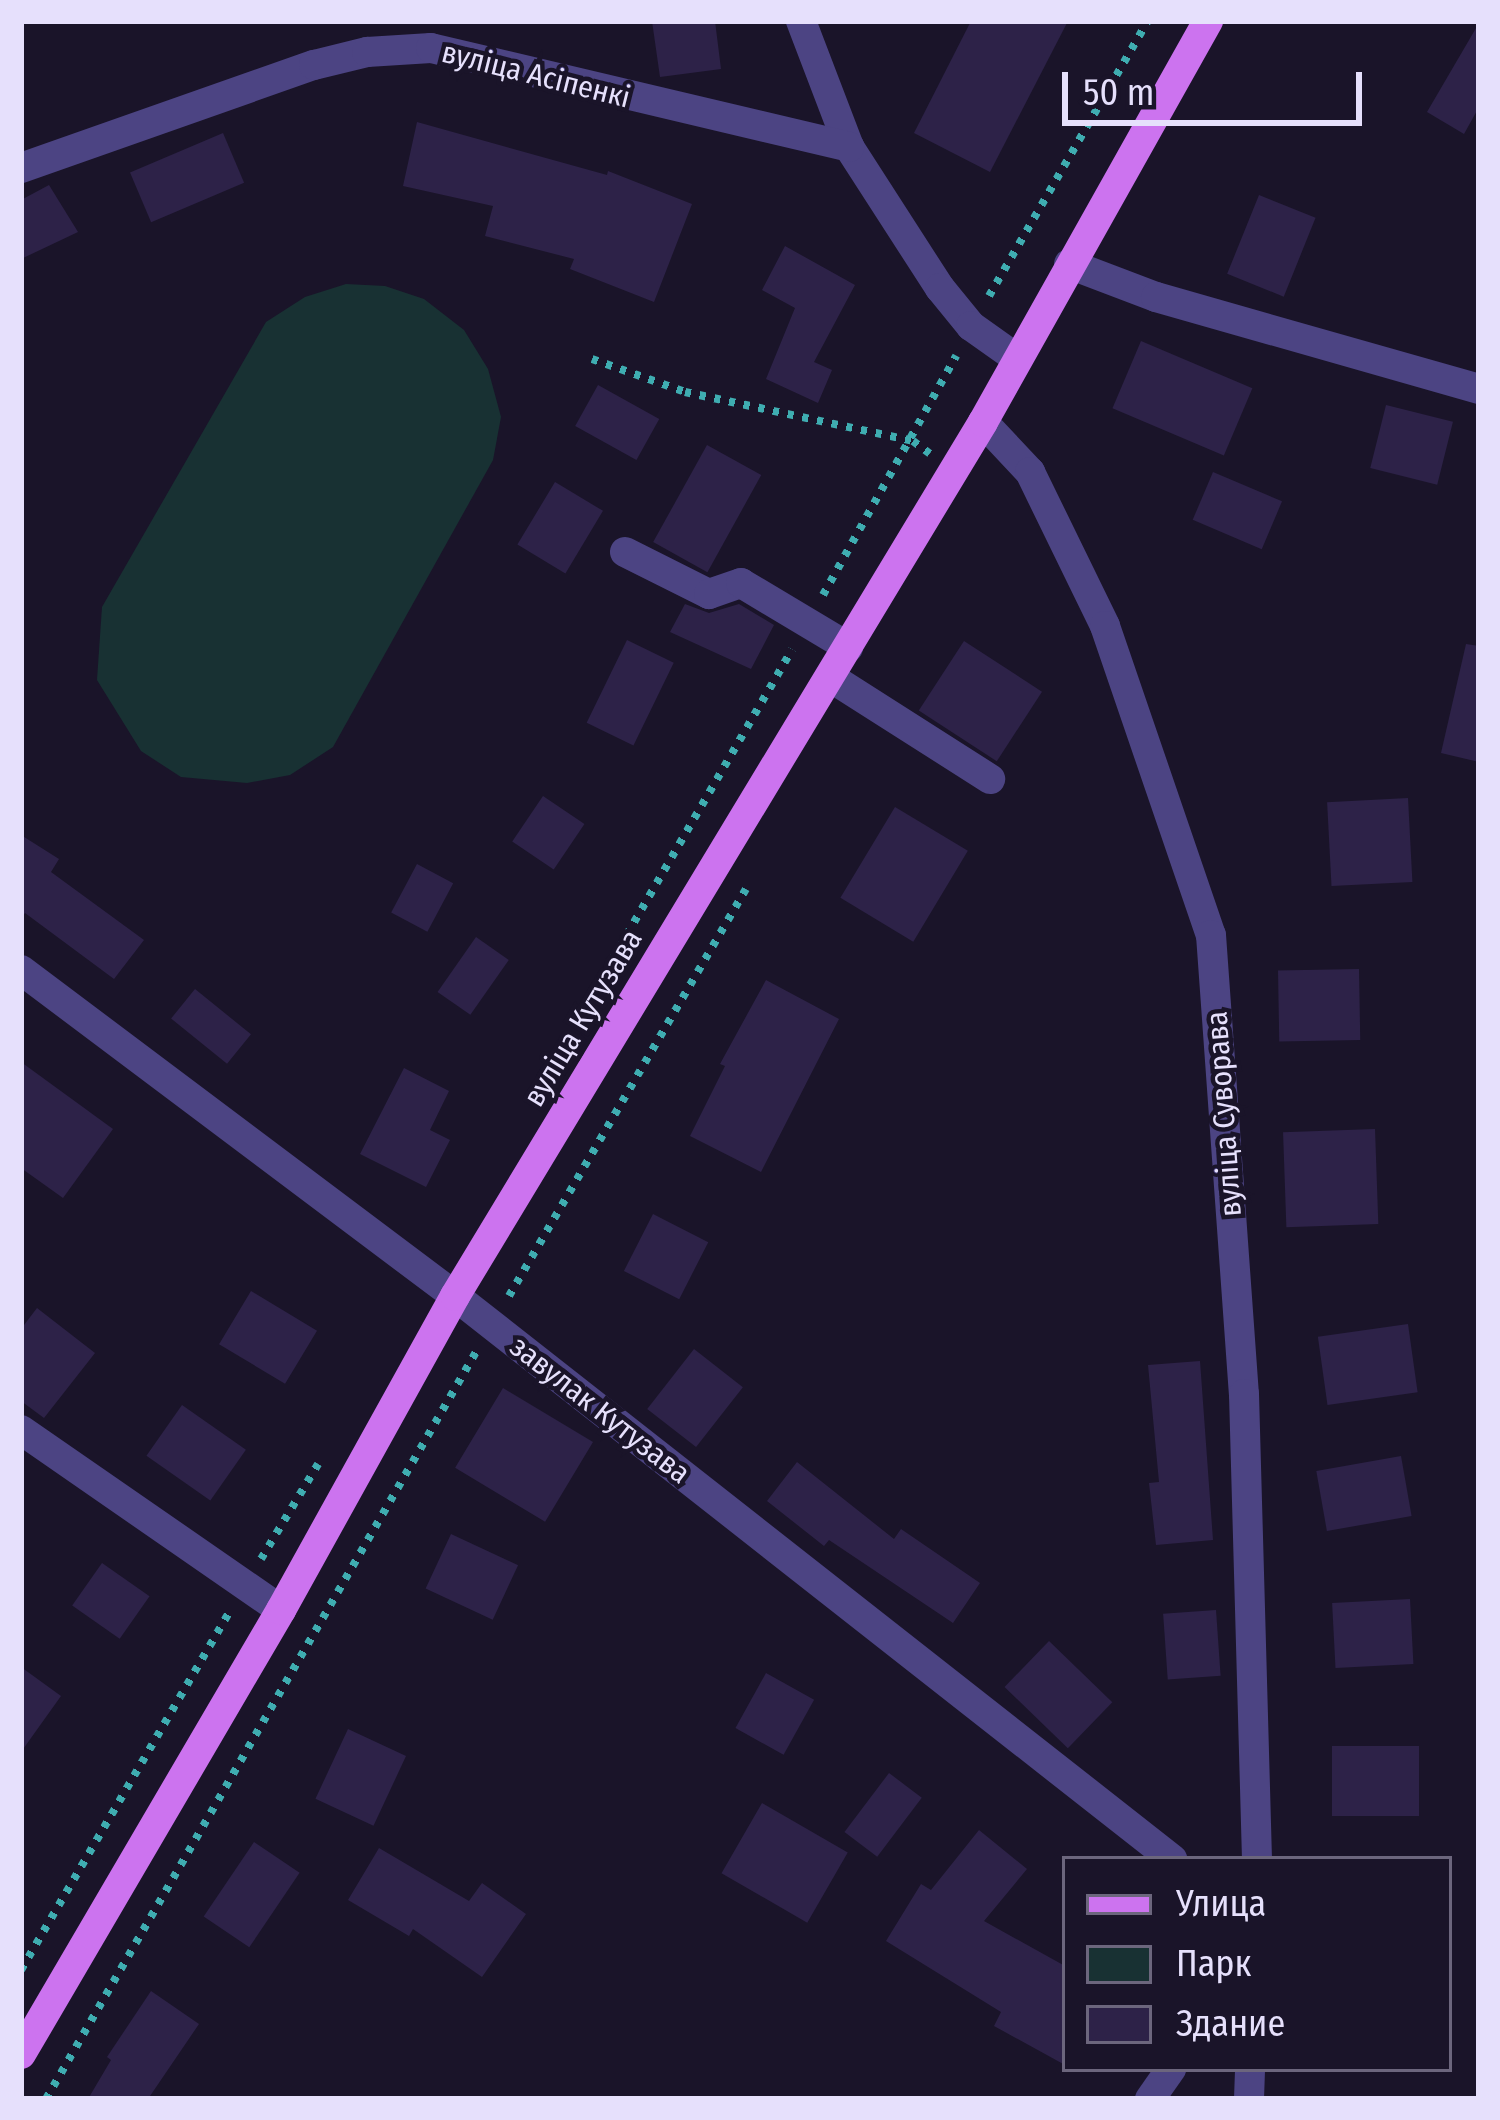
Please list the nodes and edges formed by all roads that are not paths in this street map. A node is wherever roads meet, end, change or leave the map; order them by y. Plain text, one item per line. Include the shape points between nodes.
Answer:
1 (801, 21) edge
2 (1208, 21) edge
3 (849, 147) junction
4 (21, 168) edge
5 (1069, 264) junction
6 (1016, 358) junction
7 (1479, 388) edge
8 (983, 422) junction
9 (625, 552) dead end
10 (848, 647) junction
11 (830, 677) junction
12 (990, 779) dead end
13 (21, 970) edge
14 (455, 1295) junction
15 (21, 1430) edge
16 (281, 1610) junction
17 (1168, 1856) edge
18 (1257, 1856) edge
19 (21, 2054) edge
20 (1169, 2072) edge
21 (1150, 2099) edge

1 - 3 street
2 - 5 main road, вуліца Кутузава
3 - 4 street, вуліца Асіпенкі via 430,48 314,65
3 - 6 street via 940,289 971,326
5 - 6 main road, вуліца Кутузава
5 - 7 street via 1156,297
6 - 8 main road, вуліца Кутузава
8 - 10 main road, вуліца Кутузава
8 - 18 street, вуліца Суворава via 1030,472 1105,626 1211,935 1244,1394
9 - 10 street via 709,594 741,583
10 - 11 main road, вуліца Кутузава
11 - 12 street
11 - 14 main road, вуліца Кутузава
13 - 14 street, завулак Кутузава
14 - 16 main road, вуліца Кутузава
14 - 17 street, завулак Кутузава
15 - 16 street
16 - 19 main road, вуліца Кутузава
20 - 21 street

